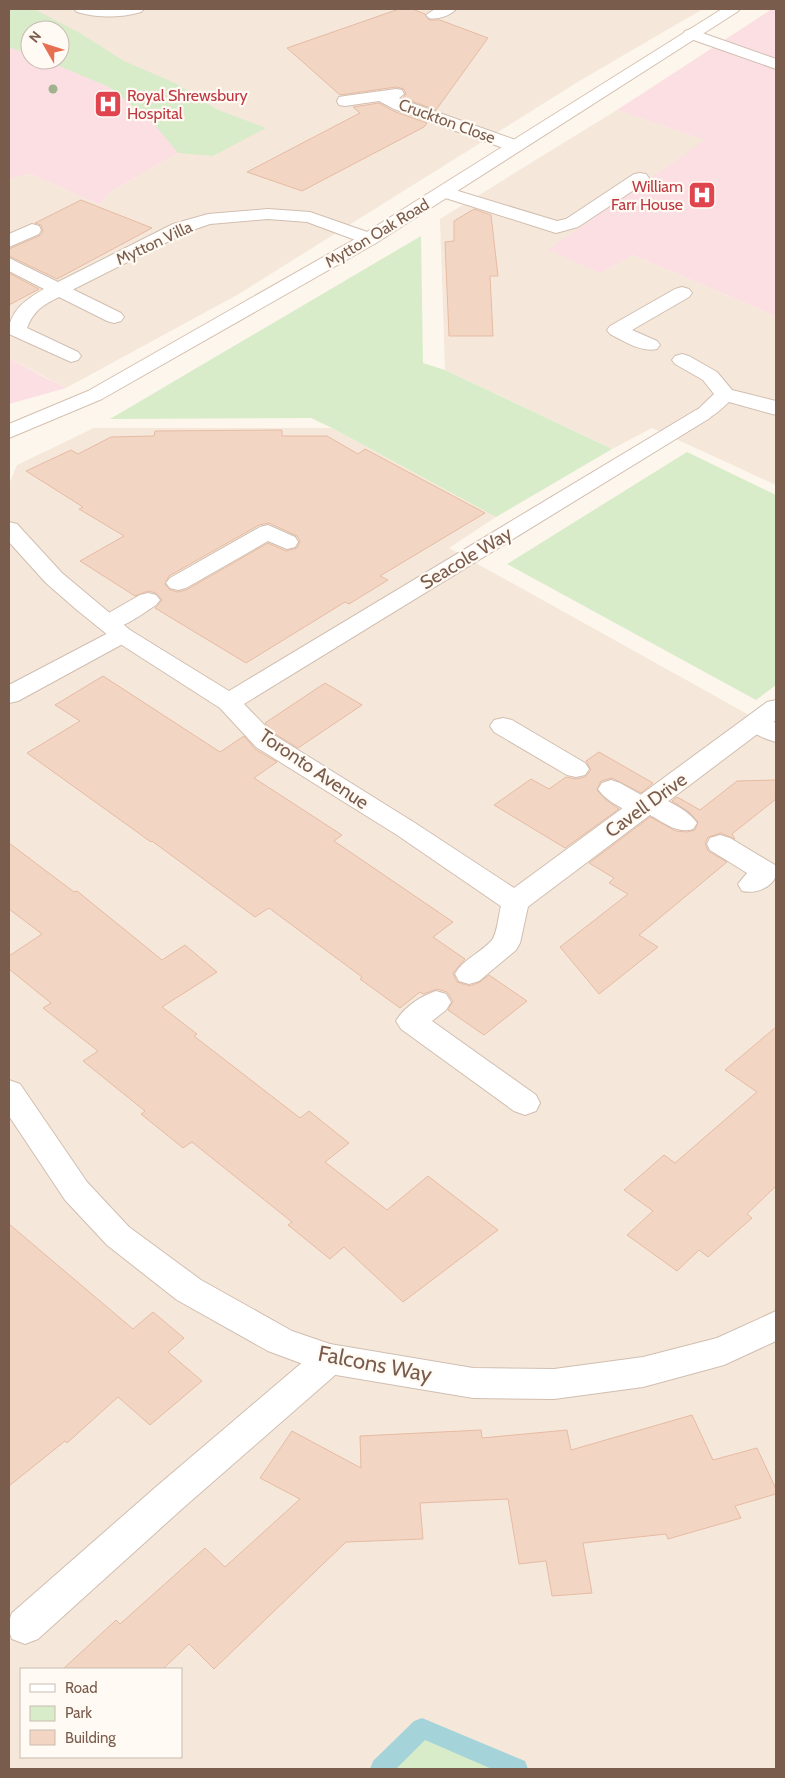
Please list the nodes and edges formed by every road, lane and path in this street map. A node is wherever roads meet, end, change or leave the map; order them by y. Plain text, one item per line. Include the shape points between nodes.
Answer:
1 (82, 9) edge
2 (136, 9) edge
3 (732, 9) edge
4 (691, 34) junction
5 (776, 64) edge
6 (414, 93) dead end
7 (379, 95) junction
8 (345, 101) dead end
9 (515, 146) junction
10 (640, 178) dead end
11 (445, 192) junction
12 (32, 230) dead end
13 (369, 239) junction
14 (9, 241) edge
15 (9, 264) edge
16 (59, 289) junction
17 (682, 293) dead end
18 (114, 317) dead end
19 (650, 345) dead end
20 (71, 356) dead end
21 (682, 360) dead end
22 (725, 394) junction
23 (776, 409) edge
24 (9, 432) edge
25 (9, 529) edge
26 (287, 542) dead end
27 (178, 583) dead end
28 (148, 600) dead end
29 (115, 629) junction
30 (9, 695) edge
31 (229, 702) junction
32 (770, 722) edge
33 (504, 726) dead end
34 (576, 769) dead end
35 (611, 789) dead end
36 (647, 805) junction
37 (684, 823) dead end
38 (720, 844) dead end
39 (752, 884) dead end
40 (515, 902) junction
41 (470, 974) dead end
42 (436, 1002) dead end
43 (9, 1092) edge
44 (525, 1102) dead end
45 (776, 1325) edge
46 (330, 1359) junction
47 (26, 1626) dead end

1 - 2 street via 96,12
3 - 4 street, Mytton Oak Road
4 - 5 street
4 - 9 street, Mytton Oak Road
6 - 7 street
7 - 8 street
7 - 9 street, Cruckton Close via 400,106
9 - 11 street, Mytton Oak Road
10 - 11 street via 572,223 556,227
11 - 13 street, Mytton Oak Road
12 - 14 street
13 - 16 street, Mytton Villa via 310,217 268,214 208,219 180,228
13 - 24 street, Mytton Oak Road via 95,394
15 - 16 street
16 - 18 street
16 - 20 street, Mytton Villa via 36,301 21,315 16,330
17 - 19 street via 617,330
21 - 22 street via 710,376
22 - 23 street
22 - 31 street, Seacole Way via 703,414
25 - 29 street, Toronto Avenue via 54,578
26 - 27 street via 268,532
28 - 29 street
29 - 30 street
29 - 31 street, Toronto Avenue
31 - 40 street, Toronto Avenue via 265,741
32 - 36 street, Cavell Drive
33 - 34 street
35 - 36 street
36 - 37 street
36 - 40 street, Cavell Drive
38 - 39 street via 765,872
40 - 41 street via 506,943
42 - 44 street via 411,1022
43 - 46 street, Falcons Way via 76,1191 118,1236 189,1290 280,1341
45 - 46 street, Falcons Way via 724,1351 643,1372 554,1384 473,1383
46 - 47 street

